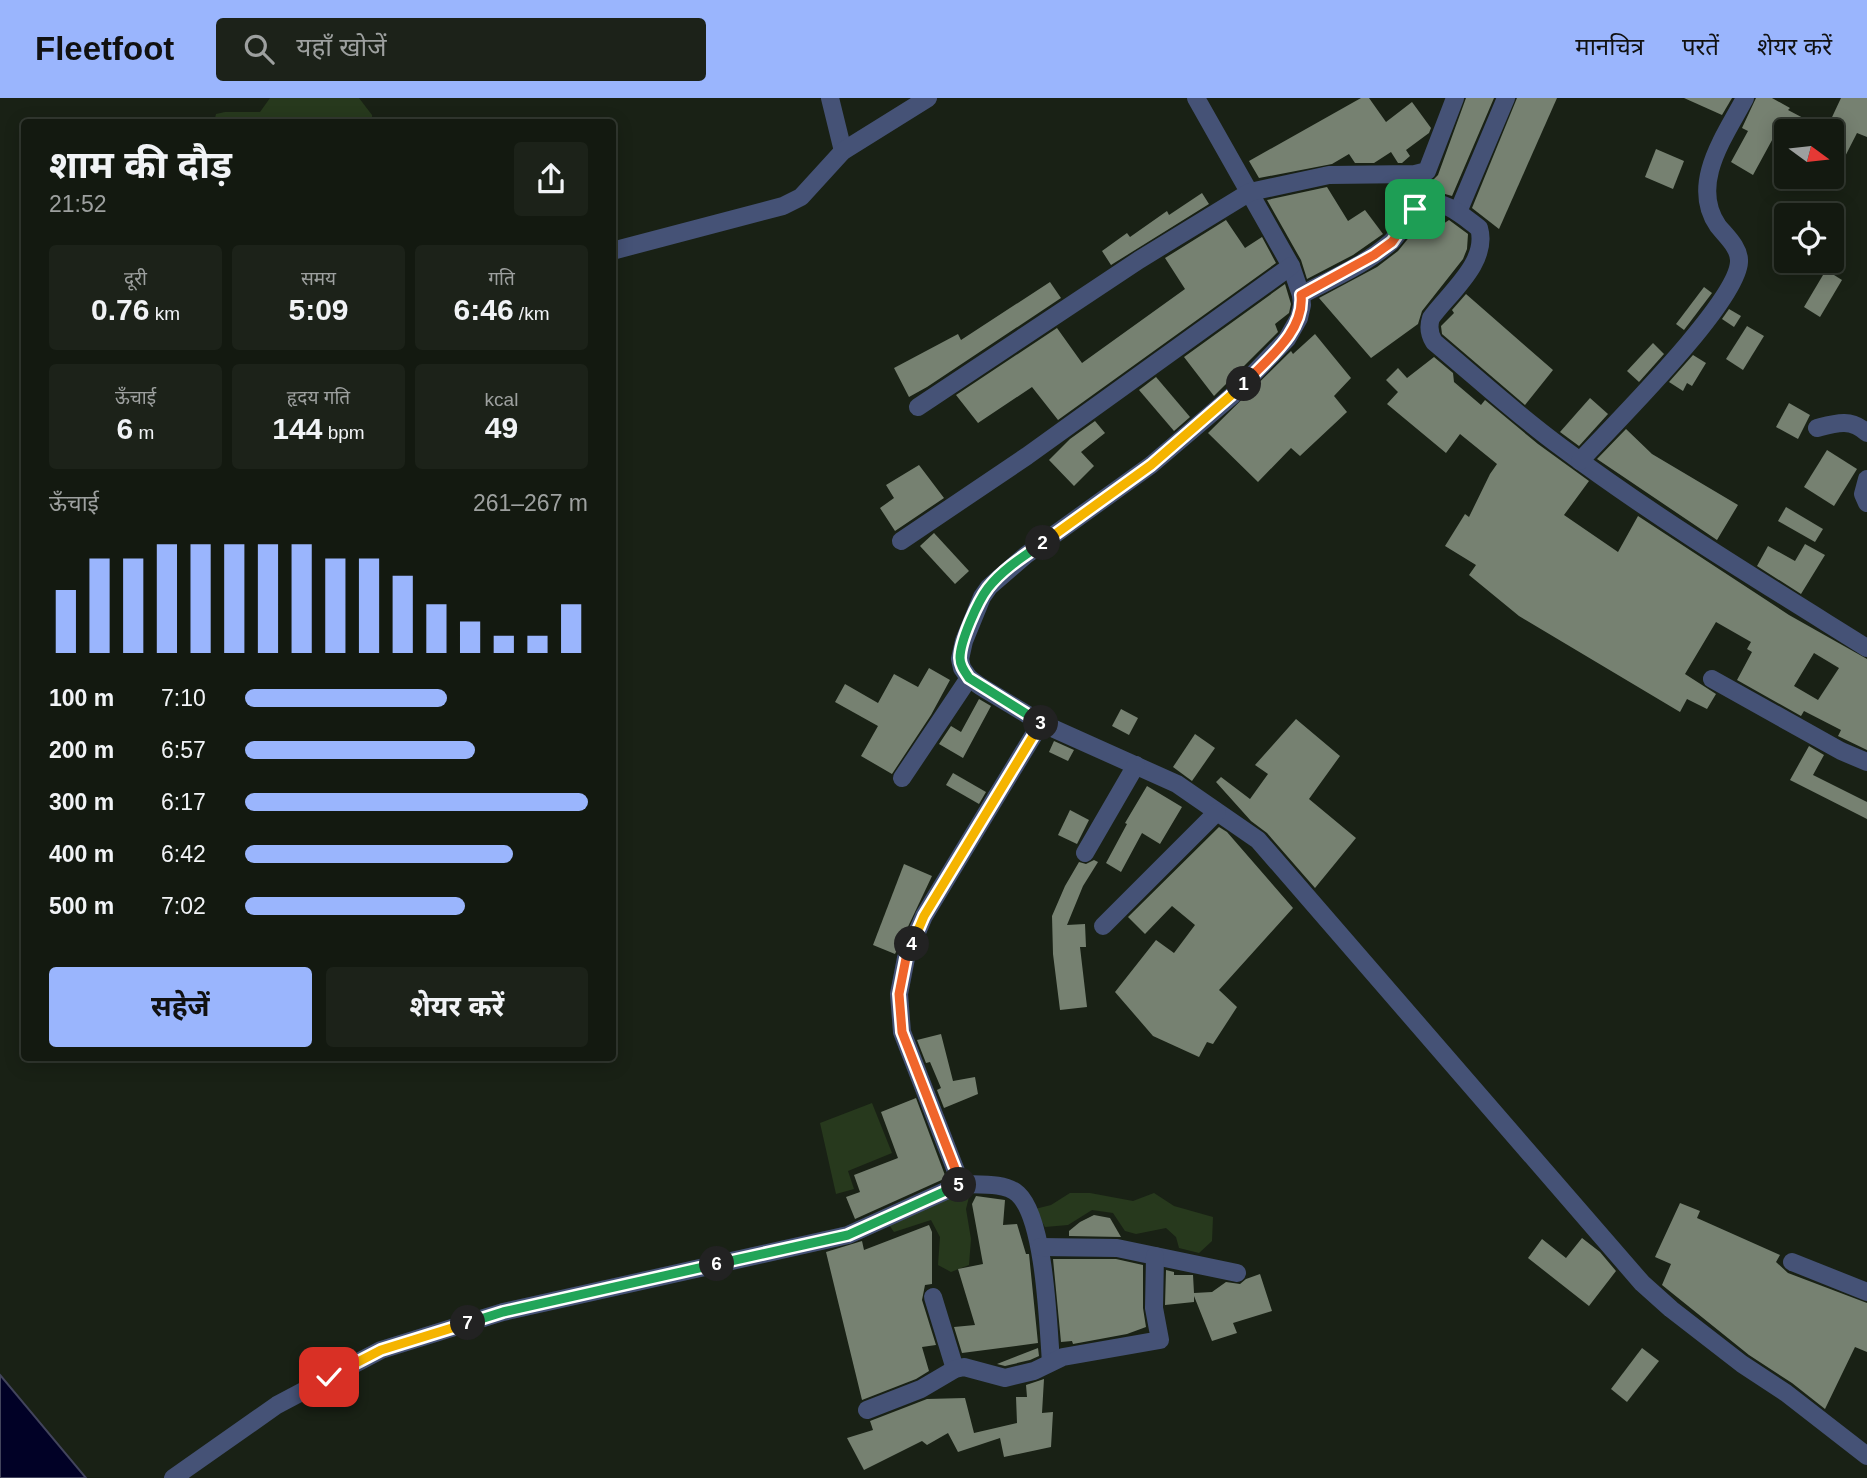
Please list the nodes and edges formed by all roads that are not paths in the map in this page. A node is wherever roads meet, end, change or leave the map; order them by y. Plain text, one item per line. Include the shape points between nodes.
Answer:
1 (830, 98) edge
2 (928, 98) edge
3 (1196, 98) edge
4 (1455, 98) edge
5 (1506, 98) edge
6 (1745, 98) edge
7 (843, 151) junction
8 (1423, 172) junction
9 (1250, 192) junction
10 (1422, 204) junction
11 (1458, 212) junction
12 (616, 250) edge
13 (1290, 266) junction
14 (1301, 295) junction
15 (918, 407) dead end
16 (1817, 428) dead end
17 (1867, 433) edge
18 (1580, 461) junction
19 (1867, 479) edge
20 (1867, 503) edge
21 (901, 541) dead end
22 (1867, 648) edge
23 (969, 678) junction
24 (1712, 679) dead end
25 (1041, 723) junction
26 (1867, 762) edge
27 (1136, 765) junction
28 (902, 778) dead end
29 (1217, 812) junction
30 (1085, 853) dead end
31 (1103, 926) dead end
32 (961, 1184) junction
33 (1040, 1247) junction
34 (1155, 1256) junction
35 (1792, 1262) dead end
36 (1237, 1273) dead end
37 (1867, 1292) edge
38 (933, 1297) dead end
39 (1051, 1362) junction
40 (955, 1369) junction
41 (867, 1410) dead end
42 (1867, 1456) edge
43 (173, 1478) edge

1 - 7 street
2 - 7 street
3 - 9 street
4 - 8 street via 1430,166
5 - 11 street
6 - 18 street via 1711,167 1706,194 1717,224 1737,249 1740,259 1735,277 1683,350
7 - 12 street via 801,197 783,206
8 - 9 street via 1329,175
8 - 10 street
9 - 13 street
9 - 15 street
10 - 11 street
10 - 14 street via 1392,242
11 - 18 street via 1479,228 1482,248 1431,318 1430,336
13 - 14 street
13 - 21 street
14 - 23 street via 1299,318 1287,339 1233,396 1151,465 989,587 960,659
16 - 17 street via 1849,422
18 - 22 street via 1712,552
19 - 20 street via 1863,495
23 - 25 street
23 - 28 street
24 - 26 street
25 - 27 street
25 - 32 street via 924,916 906,958 899,994 902,1032
27 - 29 street via 1177,784
27 - 30 street
29 - 31 street
29 - 42 street via 1258,840 1642,1283
32 - 33 street via 1007,1187 1018,1194
32 - 43 street via 848,1235 503,1312 381,1350 277,1405
33 - 34 street via 1104,1247
33 - 39 street
34 - 36 street
34 - 39 street via 1154,1308 1160,1340
35 - 37 street
38 - 40 street
39 - 40 street via 1004,1378 964,1367
40 - 41 street via 921,1389

